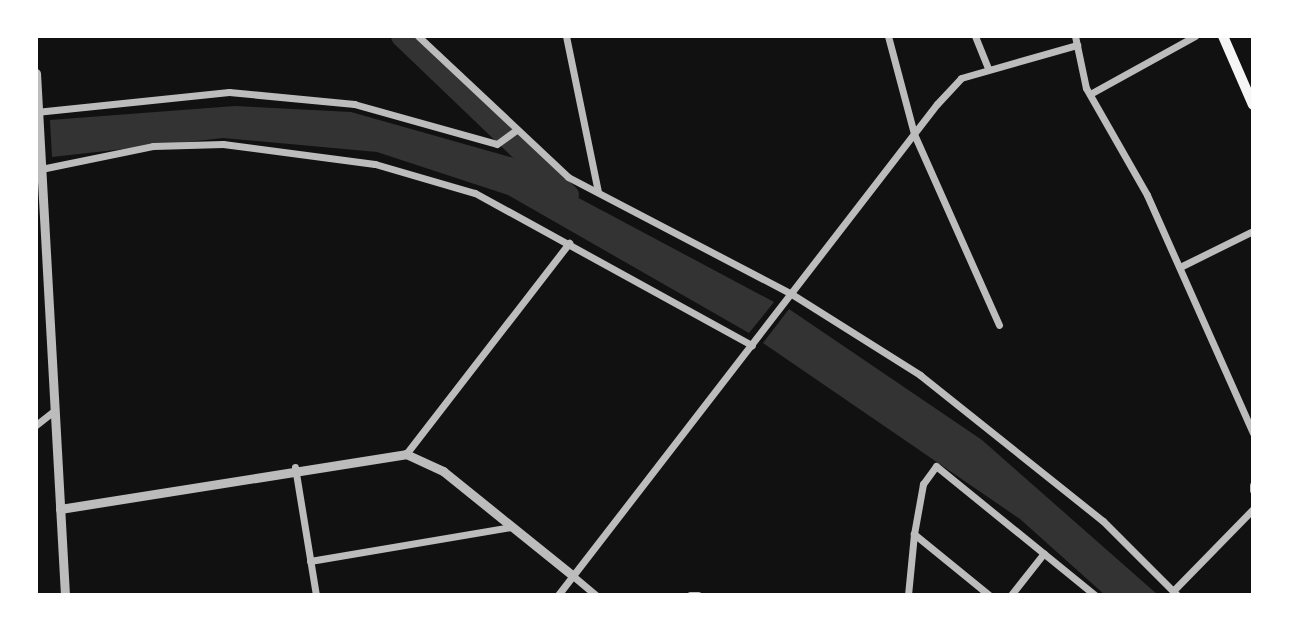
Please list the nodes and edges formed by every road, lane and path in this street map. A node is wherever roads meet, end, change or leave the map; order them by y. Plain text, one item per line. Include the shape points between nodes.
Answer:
1 (418, 36) edge
2 (566, 36) edge
3 (888, 36) edge
4 (975, 36) edge
5 (1075, 36) edge
6 (1195, 36) edge
7 (1223, 36) edge
8 (1077, 45) junction
9 (988, 68) junction
10 (36, 73) edge
11 (1090, 94) junction
12 (1253, 105) edge
13 (37, 114) edge
14 (514, 132) junction
15 (914, 134) junction
16 (39, 167) edge
17 (598, 192) junction
18 (1253, 231) edge
19 (569, 243) junction
20 (1180, 267) junction
21 (787, 296) junction
22 (999, 325) dead end
23 (754, 343) junction
24 (54, 411) junction
25 (36, 425) edge
26 (1253, 433) edge
27 (406, 454) junction
28 (295, 467) junction
29 (60, 509) junction
30 (1253, 509) edge
31 (512, 527) junction
32 (914, 534) junction
33 (1044, 553) junction
34 (310, 561) junction
35 (573, 576) junction
36 (1175, 593) edge
37 (65, 595) edge
38 (316, 595) edge
39 (558, 595) edge
40 (596, 595) edge
41 (690, 595) edge
42 (698, 595) edge
43 (908, 595) edge
44 (989, 595) edge
45 (1011, 595) edge
46 (1094, 595) edge

1 - 14 street
2 - 17 street
3 - 15 street
4 - 9 street
5 - 8 street
6 - 11 street
7 - 12 main road
8 - 9 street
8 - 11 street
9 - 15 street via 961,78
10 - 13 street
11 - 20 street
13 - 14 street via 162,95 298,96 503,143
13 - 16 street
14 - 17 street via 568,177
15 - 21 street
15 - 22 street
16 - 19 street via 153,146 291,148 475,193
16 - 24 street
17 - 21 street
18 - 20 street
19 - 23 street
19 - 27 street
20 - 26 street
21 - 23 street
21 - 36 street via 920,375 1103,521
23 - 35 street
24 - 25 street
24 - 29 street
27 - 28 street
27 - 31 street via 443,471
28 - 29 street
28 - 34 street
29 - 37 street
30 - 36 street
31 - 34 street
31 - 35 street
32 - 33 street via 923,484 936,466
32 - 43 street
32 - 44 street
33 - 45 street
33 - 46 street
34 - 38 street
35 - 39 street
35 - 40 street
41 - 42 street

